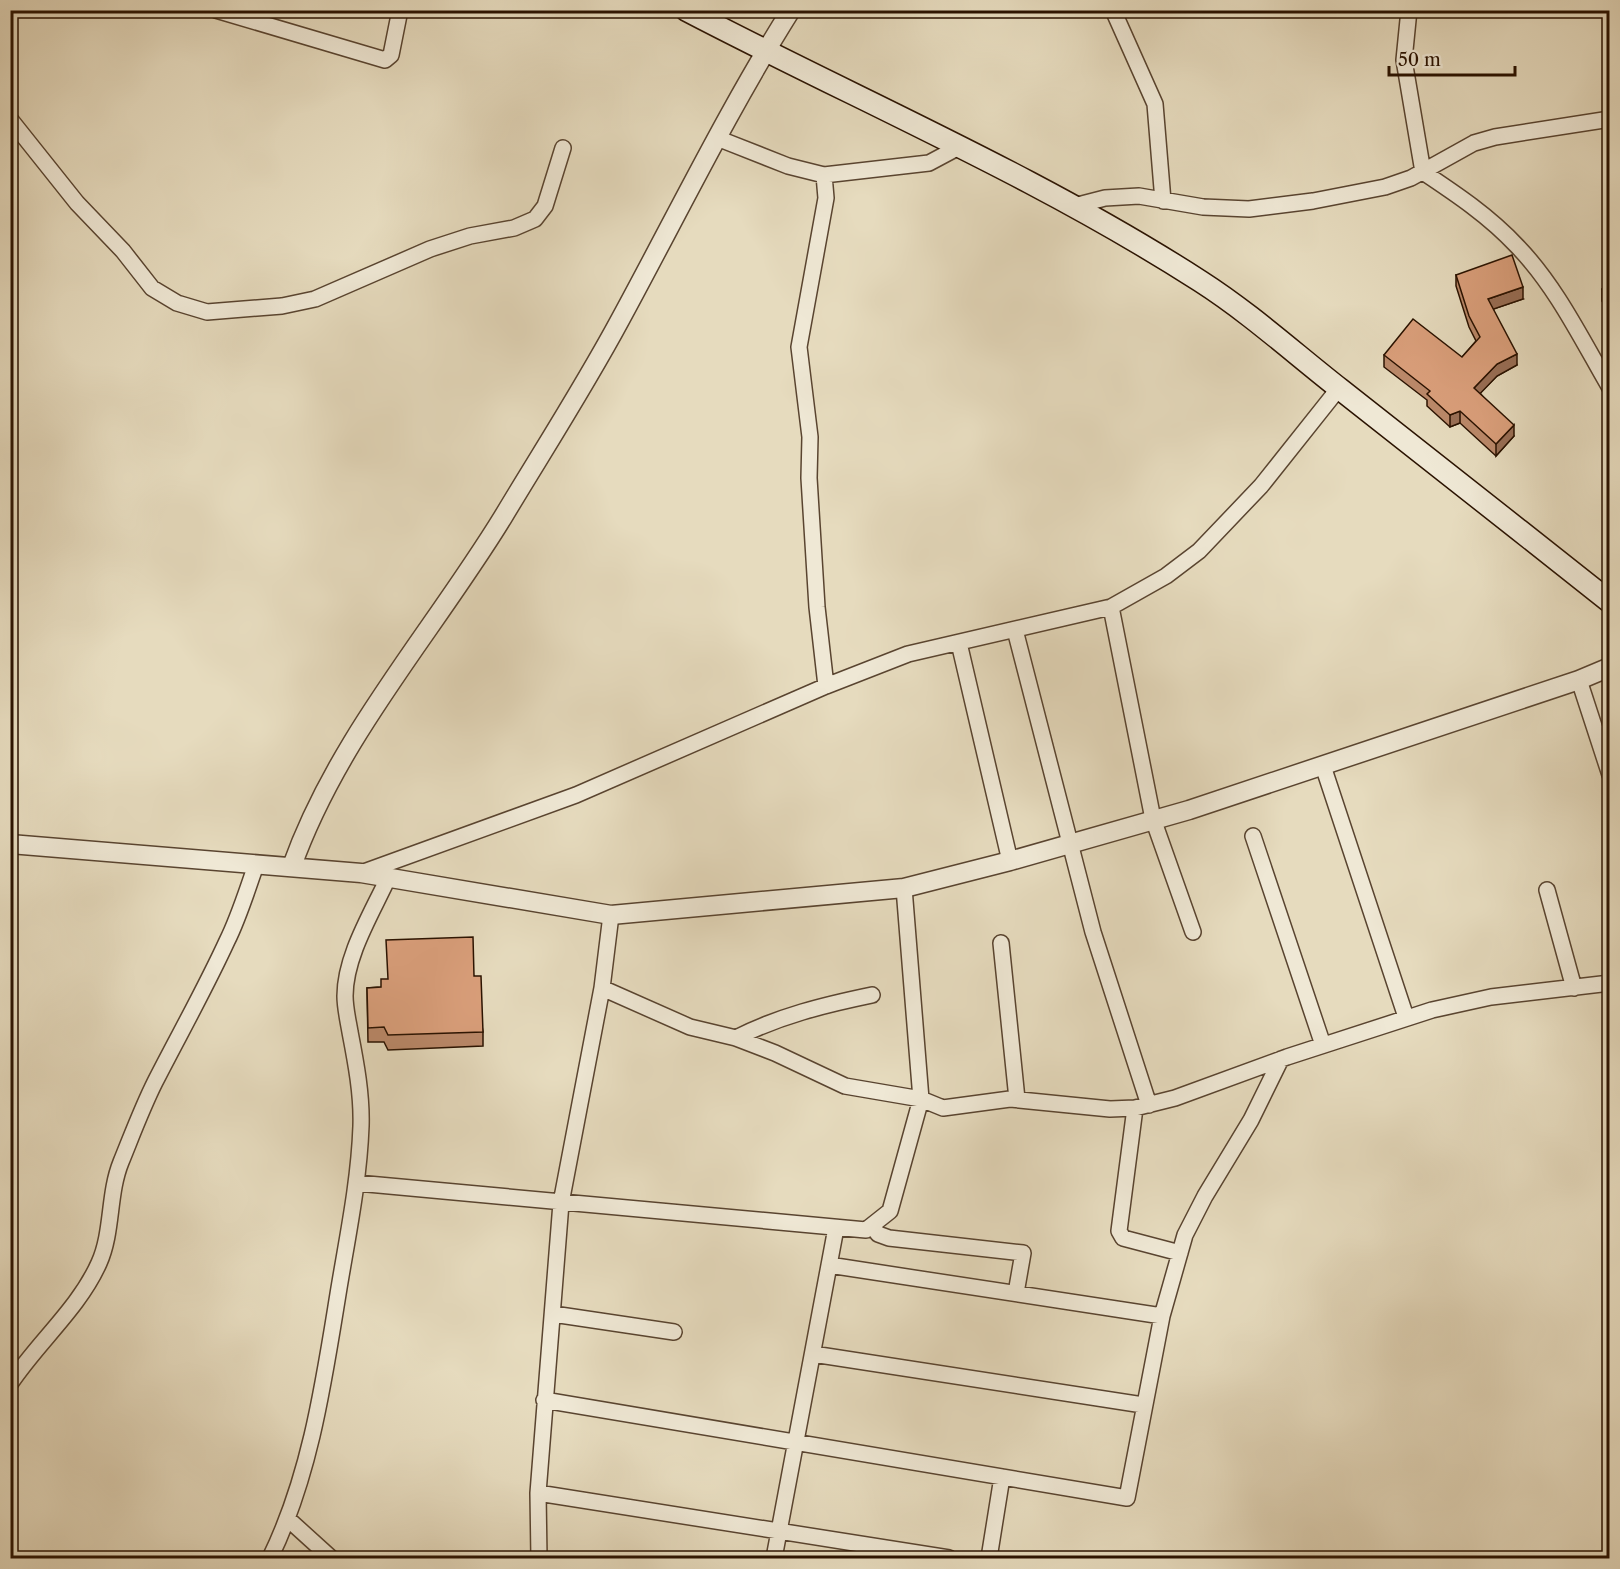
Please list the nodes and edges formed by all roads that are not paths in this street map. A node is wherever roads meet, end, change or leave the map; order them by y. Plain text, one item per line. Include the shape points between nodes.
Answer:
1 (216, 10) edge
2 (400, 10) edge
3 (686, 10) edge
4 (791, 10) edge
5 (1113, 10) edge
6 (1409, 10) edge
7 (765, 51) junction
8 (10, 119) edge
9 (1610, 119) edge
10 (717, 138) junction
11 (958, 147) junction
12 (563, 148) dead end
13 (1423, 172) junction
14 (824, 175) junction
15 (1163, 201) junction
16 (1074, 207) junction
17 (1339, 388) junction
18 (1610, 388) edge
19 (1610, 602) edge
20 (1111, 607) junction
21 (1015, 630) junction
22 (959, 643) junction
23 (1610, 667) edge
24 (1579, 680) junction
25 (826, 686) junction
26 (1323, 766) junction
27 (1610, 775) edge
28 (1154, 819) junction
29 (1253, 836) dead end
30 (10, 844) edge
31 (1070, 844) junction
32 (1010, 861) junction
33 (256, 865) junction
34 (292, 866) junction
35 (361, 873) junction
36 (388, 878) junction
37 (904, 888) junction
38 (1547, 890) dead end
39 (610, 915) junction
40 (1193, 932) dead end
41 (1001, 943) dead end
42 (1610, 983) edge
43 (602, 988) junction
44 (1574, 988) junction
45 (872, 995) dead end
46 (1406, 1017) junction
47 (736, 1038) junction
48 (1323, 1045) junction
49 (1281, 1059) junction
50 (921, 1099) junction
51 (1017, 1100) junction
52 (1142, 1106) junction
53 (357, 1183) junction
54 (561, 1203) junction
55 (873, 1227) junction
56 (836, 1228) junction
57 (1180, 1253) junction
58 (829, 1265) junction
59 (1016, 1293) junction
60 (553, 1314) junction
61 (1162, 1316) junction
62 (675, 1332) dead end
63 (813, 1354) junction
64 (10, 1383) edge
65 (544, 1400) junction
66 (1143, 1405) junction
67 (796, 1443) junction
68 (1002, 1477) junction
69 (538, 1493) junction
70 (288, 1519) junction
71 (779, 1530) junction
72 (270, 1558) edge
73 (331, 1558) edge
74 (539, 1558) edge
75 (774, 1558) edge
76 (949, 1558) edge
77 (989, 1558) edge

1 - 2 street via 385,60 391,55
3 - 7 main road
4 - 7 street
5 - 15 street via 1155,104
6 - 13 street via 1404,60
7 - 10 street
7 - 11 main road
8 - 12 street via 152,288 177,303 207,312 282,306 315,299 430,249 535,219 545,206
9 - 13 street via 1495,137 1474,143
10 - 14 street via 788,166
10 - 34 street via 619,324 506,511 337,766 308,822
11 - 14 street via 929,163
11 - 16 main road
13 - 15 street via 1385,187 1249,209
13 - 18 street via 1478,209 1518,247 1564,309
14 - 25 street via 826,198 799,347 810,437 817,607
15 - 16 street via 1139,196 1105,198
16 - 17 main road via 1223,296
17 - 19 main road
17 - 20 street via 1261,486 1199,551 1166,576
20 - 21 street
20 - 28 street
21 - 22 street
21 - 31 street
22 - 25 street via 908,654
22 - 32 street
23 - 24 street
24 - 26 street
24 - 27 street
25 - 35 street via 576,795
26 - 28 street
26 - 46 street
28 - 31 street
28 - 40 street
29 - 48 street
30 - 33 street
31 - 32 street
31 - 52 street
32 - 37 street
33 - 34 street
33 - 64 street via 229,939 154,1084 120,1165 99,1262 84,1291
34 - 35 street
35 - 36 street
36 - 39 street
36 - 53 street via 346,979 345,997 360,1101
37 - 39 street
37 - 50 street
38 - 44 street
39 - 43 street
41 - 51 street
42 - 44 street
43 - 47 street via 690,1027
43 - 54 street
44 - 46 street via 1491,998
45 - 47 street via 768,1022
46 - 48 street
47 - 50 street via 845,1086
48 - 49 street
49 - 52 street
49 - 57 street via 1251,1120 1204,1196
50 - 51 street via 943,1108 984,1100
50 - 55 street via 890,1211
51 - 52 street via 1110,1109
52 - 57 street via 1119,1230 1123,1238 1132,1242
53 - 54 street
53 - 70 street via 324,1385
54 - 56 street
54 - 60 street
55 - 56 street
55 - 59 street via 889,1238 1023,1253
56 - 58 street
57 - 61 street
58 - 59 street
58 - 63 street
59 - 61 street
60 - 62 street
60 - 65 street
61 - 66 street
63 - 66 street
63 - 67 street
65 - 67 street
65 - 69 street
66 - 68 street via 1127,1498
67 - 68 street
67 - 71 street
68 - 77 street
69 - 71 street
69 - 74 street
70 - 72 street
70 - 73 street
71 - 75 street
71 - 76 street

